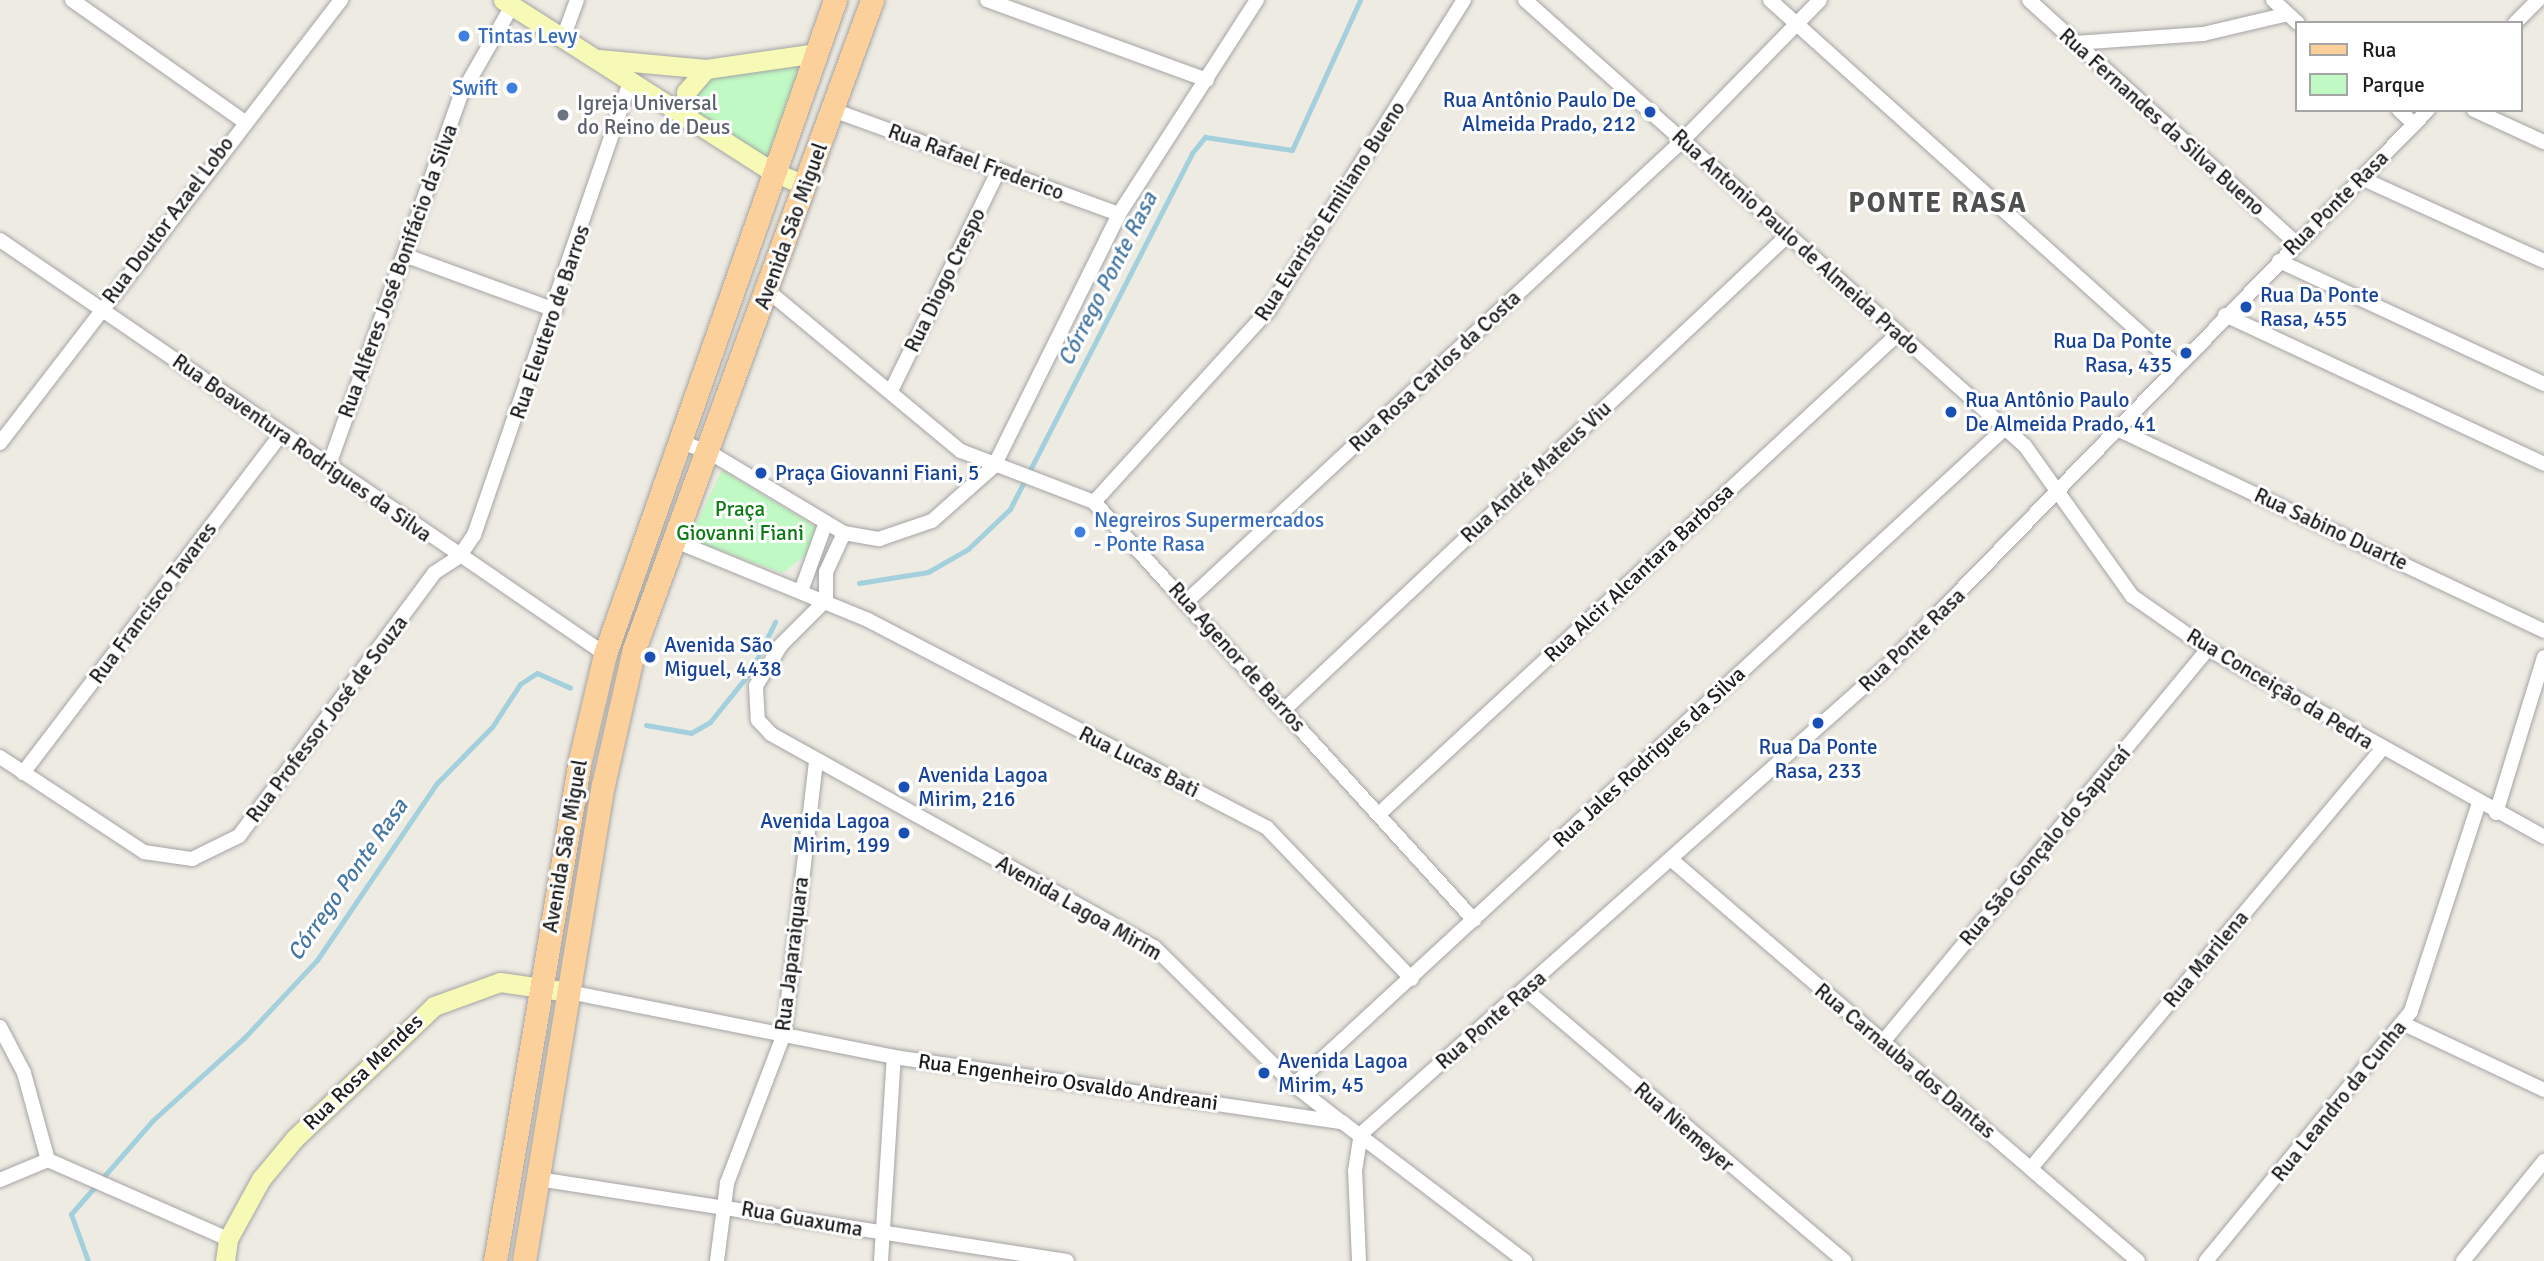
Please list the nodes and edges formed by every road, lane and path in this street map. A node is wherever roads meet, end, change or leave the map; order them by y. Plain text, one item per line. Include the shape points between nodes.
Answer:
1 (72, 0) edge
2 (341, 0) edge
3 (577, 0) edge
4 (835, 0) edge
5 (872, 0) edge
6 (987, 0) edge
7 (1257, 0) edge
8 (1464, 0) edge
9 (1525, 0) edge
10 (1770, 0) edge
11 (1819, 0) edge
12 (2029, 0) edge
13 (2273, 0) edge
14 (2533, 2) edge
15 (507, 3) edge
16 (1017, 5) edge
17 (2293, 18) edge
18 (2517, 21) edge
19 (1798, 24) junction
20 (563, 38) junction
21 (2075, 43) junction
22 (817, 53) junction
23 (595, 58) junction
24 (706, 69) junction
25 (844, 79) junction
26 (1207, 80) junction
27 (630, 82) junction
28 (833, 110) junction
29 (2401, 112) edge
30 (2426, 112) edge
31 (2478, 112) edge
32 (688, 119) junction
33 (242, 120) junction
34 (2414, 124) junction
35 (1682, 141) junction
36 (2544, 142) edge
37 (999, 170) junction
38 (773, 172) junction
39 (2361, 178) junction
40 (806, 185) junction
41 (1119, 214) junction
42 (1788, 235) junction
43 (0, 240) edge
44 (2296, 243) junction
45 (404, 255) junction
46 (2279, 261) junction
47 (2544, 261) edge
48 (768, 291) junction
49 (101, 310) junction
50 (555, 310) junction
51 (2225, 315) junction
52 (1899, 333) junction
53 (2176, 365) junction
54 (2544, 384) edge
55 (891, 391) junction
56 (2005, 428) junction
57 (2117, 429) junction
58 (282, 433) junction
59 (678, 441) junction
60 (0, 443) edge
61 (709, 452) junction
62 (2544, 464) edge
63 (329, 465) junction
64 (999, 467) junction
65 (2061, 490) junction
66 (1094, 502) junction
67 (825, 525) junction
68 (844, 533) junction
69 (673, 540) junction
70 (459, 557) junction
71 (802, 591) junction
72 (826, 600) junction
73 (1187, 601) junction
74 (2544, 631) edge
75 (2208, 649) junction
76 (605, 654) junction
77 (2544, 657) edge
78 (1284, 709) junction
79 (2381, 750) junction
80 (0, 757) edge
81 (816, 763) junction
82 (23, 773) junction
83 (2479, 803) junction
84 (2496, 813) junction
85 (1379, 814) junction
86 (2544, 837) edge
87 (1674, 861) junction
88 (1474, 920) junction
89 (1412, 979) junction
90 (541, 984) junction
91 (1526, 990) junction
92 (569, 992) junction
93 (2404, 1024) junction
94 (0, 1027) edge
95 (784, 1034) junction
96 (1882, 1043) junction
97 (894, 1056) junction
98 (1294, 1085) junction
99 (2544, 1090) edge
100 (1342, 1122) junction
101 (1362, 1134) junction
102 (48, 1160) junction
103 (2544, 1161) edge
104 (2031, 1168) junction
105 (538, 1179) junction
106 (0, 1180) edge
107 (722, 1204) junction
108 (883, 1234) junction
109 (228, 1239) junction
110 (1046, 1259) edge
111 (225, 1261) edge
112 (495, 1261) edge
113 (524, 1261) edge
114 (717, 1261) edge
115 (881, 1261) edge
116 (1067, 1261) edge
117 (1359, 1261) edge
118 (1525, 1261) edge
119 (1844, 1261) edge
120 (2138, 1261) edge
121 (2206, 1261) edge
122 (2463, 1261) edge

1 - 33 street
2 - 33 street, Rua Doutor Azael Lobo
3 - 20 street
4 - 22 main road, Avenida São Miguel
5 - 25 main road, Avenida São Miguel
6 - 16 street
7 - 26 street
8 - 66 street, Rua Evaristo Emiliano Bueno via 1268,311
9 - 35 street, Rua Antonio Paulo de Almeida Prado
10 - 19 street
11 - 19 street, Rua Rosa Carlos da Costa
12 - 21 street, Rua Fernandes da Silva Bueno
13 - 17 street
14 - 18 street
15 - 20 main road
15 - 45 street, Rua Alferes José Bonifácio da Silva via 461,94
16 - 26 street
17 - 21 street via 2203,34
19 - 35 street, Rua Rosa Carlos da Costa
19 - 53 street
20 - 23 main road
21 - 44 street, Rua Fernandes da Silva Bueno
22 - 24 main road
22 - 25 main road
22 - 38 main road, Avenida São Miguel
23 - 24 main road
23 - 27 main road
24 - 32 main road via 686,92
25 - 28 main road, Avenida São Miguel
26 - 41 street
27 - 32 main road
27 - 50 street, Rua Eleutero de Barros
28 - 37 street, Rua Rafael Frederico
28 - 40 main road, Avenida São Miguel
29 - 34 street
30 - 34 street, Rua Ponte Rasa
31 - 36 street
32 - 38 main road
33 - 49 street, Rua Doutor Azael Lobo
34 - 39 street, Rua Ponte Rasa
35 - 42 street, Rua Antonio Paulo de Almeida Prado
35 - 73 street, Rua Rosa Carlos da Costa
37 - 41 street, Rua Rafael Frederico
37 - 55 street, Rua Diogo Crespo
38 - 40 main road
38 - 59 main road, Avenida São Miguel
39 - 44 street, Rua Ponte Rasa
39 - 47 street
40 - 48 main road, Avenida São Miguel
41 - 64 street
42 - 52 street, Rua Antonio Paulo de Almeida Prado
42 - 78 street, Rua André Mateus Viu
43 - 49 street, Rua Boaventura Rodrigues da Silva
44 - 46 street, Rua Ponte Rasa
45 - 50 street
45 - 63 street, Rua Alferes José Bonifácio da Silva
46 - 51 street, Rua Ponte Rasa
46 - 54 street
48 - 55 street, Rua Agenor de Barros
48 - 61 main road, Avenida São Miguel
49 - 58 street, Rua Boaventura Rodrigues da Silva
49 - 60 street, Rua Doutor Azael Lobo
50 - 70 street, Rua Eleutero de Barros via 487,506
51 - 53 street, Rua Ponte Rasa
51 - 62 street
52 - 56 street, Rua Antonio Paulo de Almeida Prado
52 - 85 street, Rua Alcir Alcantara Barbosa
53 - 57 street, Rua Ponte Rasa
55 - 64 street, Rua Agenor de Barros via 961,452
56 - 65 street, Rua Antonio Paulo de Almeida Prado
56 - 88 street, Rua Jales Rodrigues da Silva
57 - 65 street, Rua Ponte Rasa
57 - 74 street, Rua Sabino Duarte
58 - 63 street, Rua Boaventura Rodrigues da Silva
58 - 82 street, Rua Francisco Tavares
59 - 61 street
59 - 76 main road, Avenida São Miguel
61 - 67 street
61 - 69 main road, Avenida São Miguel
63 - 70 street, Rua Boaventura Rodrigues da Silva
64 - 66 street, Rua Agenor de Barros
64 - 68 street via 932,520 906,534 879,539
65 - 75 street, Rua Conceição da Pedra via 2113,575
65 - 87 street, Rua Ponte Rasa via 1889,664
66 - 73 street, Rua Agenor de Barros
67 - 68 street
67 - 71 street
68 - 72 street via 826,572
69 - 71 street
69 - 92 main road, Avenida São Miguel via 615,726
70 - 76 street, Rua Boaventura Rodrigues da Silva
70 - 82 street, Rua Professor José de Souza via 434,573 239,836 213,853 166,859 144,852
71 - 72 street
72 - 81 street, Avenida Lagoa Mirim via 763,669 754,704 771,734
72 - 89 street, Rua Lucas Bati via 1267,828
73 - 78 street, Rua Agenor de Barros
75 - 79 street, Rua Conceição da Pedra
75 - 96 street, Rua São Gonçalo do Sapucaí
76 - 90 main road, Avenida São Miguel
77 - 84 street
78 - 85 street, Rua Agenor de Barros
79 - 83 street, Rua Conceição da Pedra
79 - 104 street, Rua Marilena
80 - 82 street, Rua Professor José de Souza
81 - 95 street, Rua Japaraiquara
81 - 98 street, Avenida Lagoa Mirim via 1154,947
83 - 84 street, Rua Conceição da Pedra
83 - 93 street, Rua Leandro da Cunha via 2419,998
84 - 86 street, Rua Conceição da Pedra
85 - 88 street, Rua Agenor de Barros
87 - 91 street, Rua Ponte Rasa
87 - 96 street, Rua Carnauba dos Dantas
88 - 89 street, Rua Jales Rodrigues da Silva
89 - 98 street, Rua Jales Rodrigues da Silva
90 - 92 main road, Rua Rosa Mendes
90 - 109 main road, Rua Rosa Mendes via 477,987 421,1016 295,1138 261,1179
90 - 112 main road, Avenida São Miguel
91 - 101 street, Rua Ponte Rasa
91 - 119 street, Rua Niemeyer
92 - 95 street, Rua Engenheiro Osvaldo Andreani
92 - 105 main road, Avenida São Miguel
93 - 99 street
93 - 121 street, Rua Leandro da Cunha
94 - 102 street via 24,1073
95 - 97 street, Rua Engenheiro Osvaldo Andreani
95 - 107 street, Rua Japaraiquara
96 - 104 street, Rua Carnauba dos Dantas
97 - 100 street, Rua Engenheiro Osvaldo Andreani
97 - 108 street
98 - 100 street, Avenida Lagoa Mirim
100 - 101 street, Rua Engenheiro Osvaldo Andreani
101 - 117 street via 1355,1171
101 - 118 street, Rua Engenheiro Osvaldo Andreani
102 - 106 street
102 - 109 street
103 - 122 street
104 - 120 street, Rua Carnauba dos Dantas
105 - 107 street, Rua Guaxuma
105 - 113 main road, Avenida São Miguel
107 - 108 street, Rua Guaxuma
107 - 114 street, Rua Japaraiquara
108 - 110 street, Rua Guaxuma
108 - 115 street
109 - 111 main road, Rua Rosa Mendes
110 - 116 street, Rua Guaxuma

